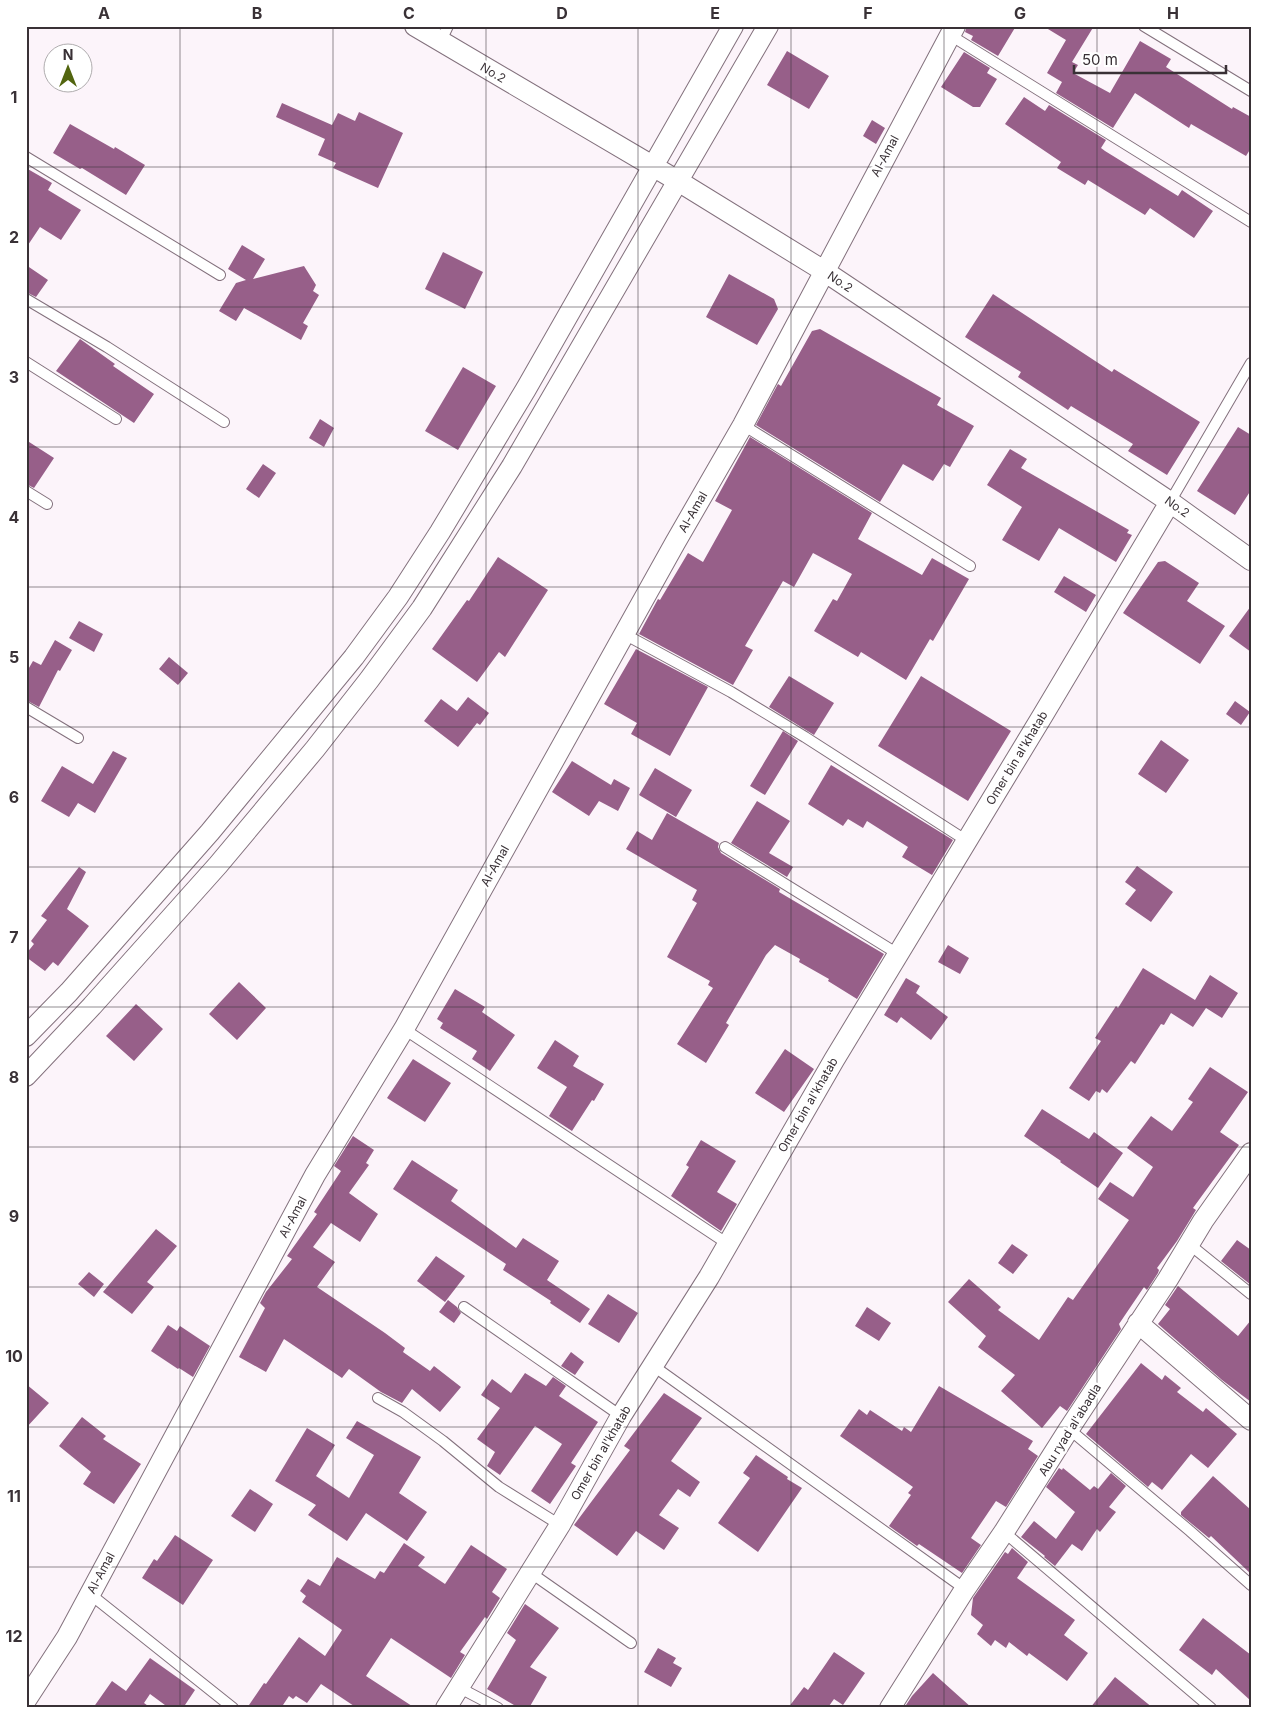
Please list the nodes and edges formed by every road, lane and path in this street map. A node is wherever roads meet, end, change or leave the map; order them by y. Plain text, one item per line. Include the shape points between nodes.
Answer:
1 (415, 26) edge
2 (733, 26) edge
3 (768, 26) edge
4 (1144, 26) edge
5 (952, 30) edge
6 (445, 34) edge
7 (1251, 91) edge
8 (26, 157) edge
9 (652, 168) junction
10 (678, 181) junction
11 (1251, 222) edge
12 (824, 271) junction
13 (220, 275) dead end
14 (26, 299) edge
15 (26, 362) edge
16 (1251, 363) edge
17 (116, 419) dead end
18 (224, 422) dead end
19 (743, 424) junction
20 (26, 491) edge
21 (1170, 502) junction
22 (47, 504) dead end
23 (1251, 560) edge
24 (970, 566) dead end
25 (626, 634) junction
26 (26, 707) edge
27 (78, 738) dead end
28 (967, 841) junction
29 (725, 846) dead end
30 (898, 954) junction
31 (404, 1029) junction
32 (26, 1036) edge
33 (26, 1076) edge
34 (1251, 1153) edge
35 (728, 1244) junction
36 (1189, 1244) junction
37 (1251, 1294) edge
38 (464, 1307) dead end
39 (1138, 1323) junction
40 (652, 1365) junction
41 (378, 1398) dead end
42 (621, 1416) junction
43 (1251, 1420) edge
44 (1069, 1430) junction
45 (560, 1525) junction
46 (1004, 1532) junction
47 (531, 1573) junction
48 (1251, 1585) edge
49 (965, 1589) junction
50 (90, 1594) junction
51 (631, 1643) dead end
52 (458, 1687) junction
53 (26, 1700) edge
54 (233, 1708) edge
55 (446, 1708) edge
56 (498, 1708) edge
57 (890, 1708) edge
58 (1211, 1708) edge

1 - 6 street, No.2
2 - 9 street
3 - 10 street
4 - 7 lane
5 - 11 lane
5 - 12 street, Al-Amal
6 - 9 street, No.2
8 - 13 lane
9 - 10 street, No.2
9 - 32 street via 526,389 398,597 354,657 210,832
10 - 12 street, No.2
10 - 33 street via 512,466 422,608 315,749 218,865
12 - 19 street, Al-Amal
12 - 21 street, No.2
14 - 18 lane
15 - 17 lane
16 - 21 lane
19 - 24 lane
19 - 25 street, Al-Amal
20 - 22 lane
21 - 23 street, No.2
21 - 28 street, Omer bin al'khatab
25 - 28 lane via 732,692
25 - 31 street, Al-Amal
26 - 27 lane
28 - 30 street, Omer bin al'khatab
29 - 30 lane
30 - 35 street, Omer bin al'khatab
31 - 35 lane
31 - 50 street, Al-Amal via 316,1175
34 - 36 street, Abu ryad al'abadla
35 - 40 street, Omer bin al'khatab
36 - 37 lane
36 - 39 street, Abu ryad al'abadla
38 - 42 lane
39 - 43 street
39 - 44 street, Abu ryad al'abadla
40 - 42 street, Omer bin al'khatab
40 - 49 lane
41 - 45 lane via 443,1441 499,1487
42 - 45 street, Omer bin al'khatab
44 - 46 street, Abu ryad al'abadla
44 - 48 lane
45 - 47 street, Omer bin al'khatab
46 - 49 street, Abu ryad al'abadla
46 - 58 lane
47 - 51 lane
47 - 52 street, Omer bin al'khatab
49 - 57 street, Abu ryad al'abadla
50 - 53 street, Al-Amal
50 - 54 lane
52 - 55 street, Omer bin al'khatab
52 - 56 lane

